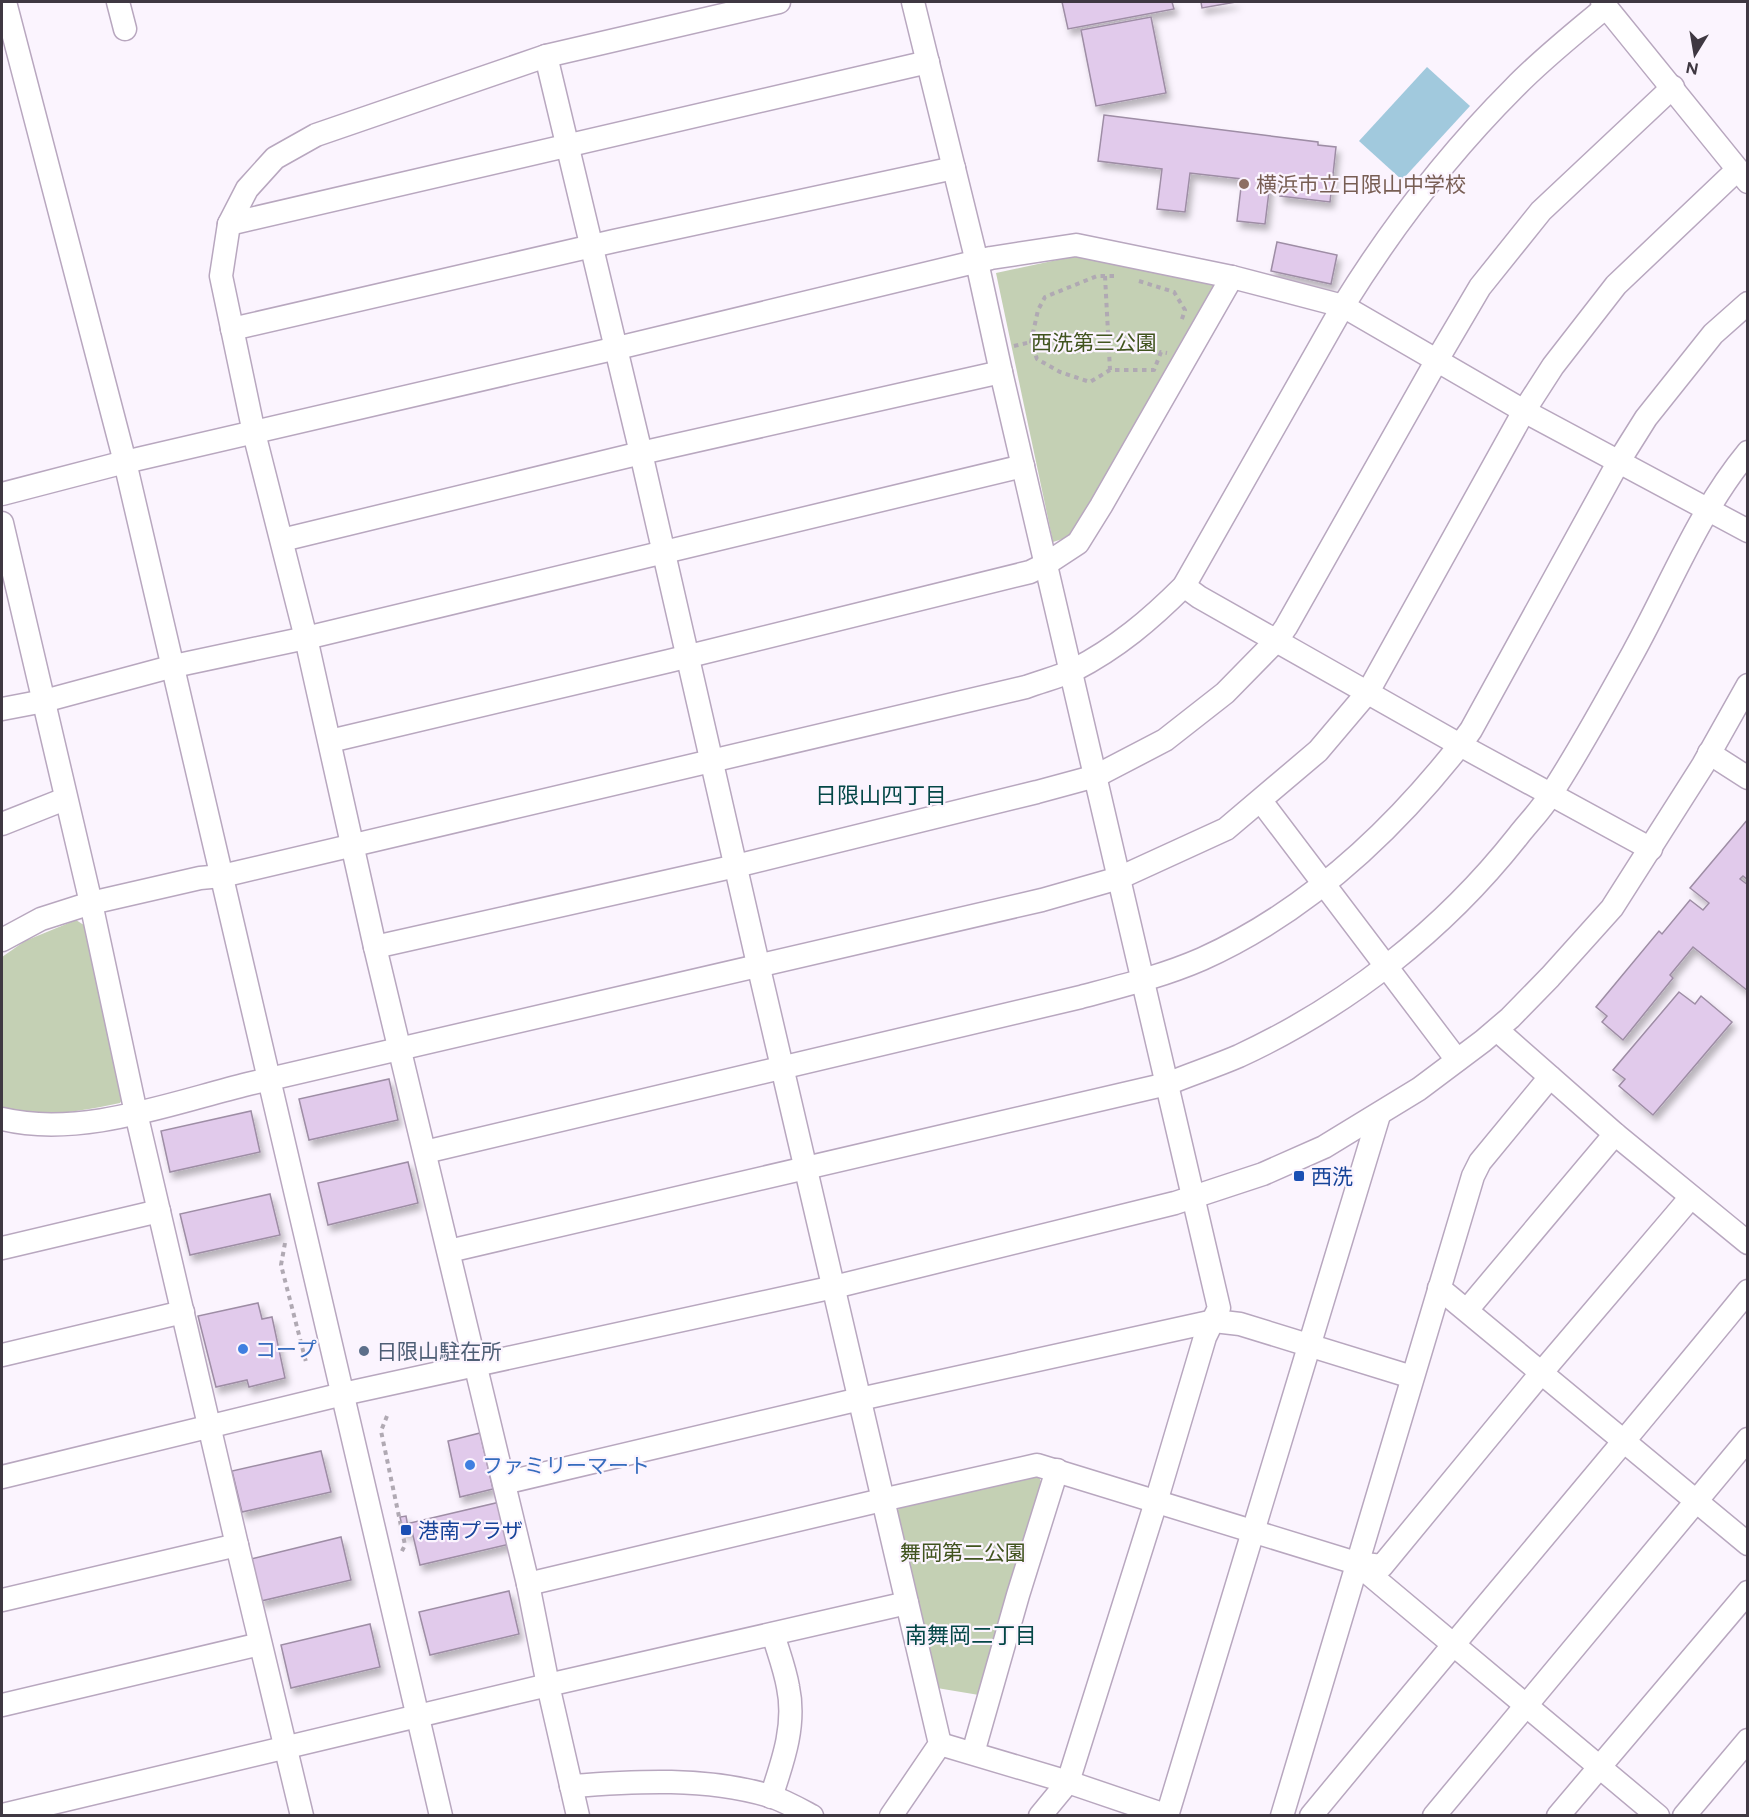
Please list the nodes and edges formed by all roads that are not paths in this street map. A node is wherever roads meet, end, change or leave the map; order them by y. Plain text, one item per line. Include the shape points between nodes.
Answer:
1 (5, 2) edge
2 (118, 2) edge
3 (779, 2) edge
4 (913, 2) edge
5 (1604, 4) edge
6 (125, 29) dead end
7 (546, 56) junction
8 (928, 62) junction
9 (1673, 87) junction
10 (567, 146) junction
11 (954, 168) junction
12 (1742, 176) edge
13 (229, 224) junction
14 (592, 246) junction
15 (977, 262) junction
16 (1232, 277) junction
17 (1748, 303) edge
18 (1343, 306) junction
19 (231, 329) junction
20 (616, 349) junction
21 (1437, 360) junction
22 (1001, 372) junction
23 (1524, 411) junction
24 (254, 433) junction
25 (1748, 452) edge
26 (641, 453) junction
27 (1619, 461) junction
28 (125, 462) junction
29 (1023, 466) junction
30 (2, 494) edge
31 (1709, 509) junction
32 (2, 522) edge
33 (1748, 531) edge
34 (282, 540) junction
35 (663, 553) junction
36 (1046, 564) junction
37 (1184, 586) junction
38 (11, 600) edge
39 (306, 638) junction
40 (1277, 640) junction
41 (687, 657) junction
42 (174, 666) junction
43 (1072, 671) junction
44 (1748, 685) edge
45 (1368, 692) junction
46 (44, 701) junction
47 (2, 709) edge
48 (330, 741) junction
49 (1460, 745) junction
50 (1709, 753) junction
51 (712, 760) junction
52 (1096, 776) junction
53 (1748, 778) edge
54 (1551, 795) junction
55 (65, 799) junction
56 (1261, 801) junction
57 (2, 824) edge
58 (352, 845) junction
59 (1651, 849) junction
60 (736, 866) junction
61 (222, 876) junction
62 (1119, 878) junction
63 (1324, 885) junction
64 (91, 903) junction
65 (2, 940) edge
66 (375, 947) junction
67 (758, 964) junction
68 (1386, 966) junction
69 (1144, 981) junction
70 (1497, 1030) junction
71 (401, 1049) junction
72 (1457, 1060) junction
73 (782, 1067) junction
74 (1550, 1077) junction
75 (269, 1080) junction
76 (1167, 1084) junction
77 (136, 1113) junction
78 (1379, 1115) junction
79 (2, 1119) edge
80 (1616, 1134) junction
81 (425, 1152) junction
82 (805, 1168) junction
83 (1194, 1196) junction
84 (1691, 1197) junction
85 (159, 1210) junction
86 (1748, 1243) edge
87 (2, 1248) edge
88 (449, 1251) junction
89 (834, 1287) junction
90 (1439, 1288) junction
91 (1748, 1291) edge
92 (1467, 1310) junction
93 (183, 1312) junction
94 (1214, 1321) junction
95 (1310, 1346) junction
96 (2, 1355) edge
97 (474, 1366) junction
98 (1542, 1372) junction
99 (1412, 1377) junction
100 (343, 1394) junction
101 (860, 1399) junction
102 (209, 1426) junction
103 (1748, 1439) edge
104 (1625, 1442) junction
105 (1057, 1470) junction
106 (2, 1477) edge
107 (504, 1484) junction
108 (882, 1500) junction
109 (1696, 1500) junction
110 (1156, 1502) junction
111 (1252, 1532) junction
112 (1748, 1544) edge
113 (237, 1545) junction
114 (1356, 1563) junction
115 (528, 1584) junction
116 (1748, 1592) edge
117 (2, 1600) edge
118 (907, 1603) junction
119 (773, 1634) junction
120 (260, 1644) junction
121 (1453, 1644) junction
122 (548, 1685) junction
123 (2, 1705) edge
124 (1526, 1705) junction
125 (418, 1717) junction
126 (1748, 1740) edge
127 (940, 1744) junction
128 (286, 1748) junction
129 (973, 1753) junction
130 (1600, 1767) junction
131 (1068, 1782) junction
132 (571, 1786) junction
133 (771, 1797) junction
134 (2, 1815) edge
135 (302, 1815) edge
136 (441, 1815) edge
137 (578, 1815) edge
138 (813, 1815) edge
139 (891, 1815) edge
140 (1040, 1815) edge
141 (1167, 1815) edge
142 (1282, 1815) edge
143 (1311, 1815) edge
144 (1434, 1815) edge
145 (1558, 1815) edge
146 (1658, 1815) edge
147 (1684, 1815) edge

1 - 28 street
2 - 6 street
3 - 7 street
4 - 8 street
5 - 9 street
5 - 18 street via 1515,86 1460,145 1410,207
7 - 10 street
7 - 13 street via 316,135 275,158 247,189
8 - 10 street
8 - 11 street
9 - 12 street
9 - 21 street via 1541,211 1480,287
10 - 13 street
10 - 14 street
11 - 14 street
11 - 15 street
12 - 23 street via 1616,285 1553,366
13 - 19 street via 221,276
14 - 19 street
14 - 20 street
15 - 16 street via 1076,245
15 - 20 street
15 - 22 street
16 - 18 street
16 - 36 street via 1078,543
17 - 27 street via 1713,334 1646,418
18 - 21 street
18 - 37 street
19 - 24 street
20 - 24 street
20 - 26 street
21 - 23 street
21 - 40 street
22 - 26 street
22 - 29 street
23 - 27 street
23 - 45 street
24 - 28 street
24 - 34 street
25 - 31 street
26 - 34 street
26 - 35 street
27 - 31 street
27 - 49 street
28 - 30 street
28 - 42 street
29 - 35 street
29 - 36 street
31 - 33 street
31 - 54 street via 1634,653
32 - 38 street
34 - 39 street
35 - 39 street
35 - 41 street
36 - 41 street via 1030,572
36 - 43 street
37 - 40 street
37 - 43 street via 1118,645
38 - 46 street
39 - 42 street
39 - 48 street
40 - 45 street
40 - 52 street via 1225,693 1165,740
41 - 48 street
41 - 51 street
42 - 46 street
42 - 61 street
43 - 51 street via 1026,687
43 - 52 street
44 - 50 street
45 - 49 street
45 - 56 street via 1318,751
46 - 47 street
46 - 55 street
48 - 58 street
49 - 54 street
49 - 63 street via 1372,844
50 - 53 street
50 - 59 street
51 - 58 street
51 - 60 street
52 - 60 street
52 - 62 street
54 - 59 street
54 - 68 street via 1498,862 1432,930
55 - 57 street
55 - 64 street
56 - 62 street via 1226,829
56 - 63 street
58 - 61 street
58 - 66 street
59 - 70 street via 1612,908
60 - 66 street
60 - 67 street
61 - 64 street
61 - 75 street
62 - 67 street via 1031,903
62 - 69 street
63 - 68 street
63 - 69 street via 1266,926 1202,959
64 - 65 street via 41,919
64 - 77 street
66 - 71 street
67 - 71 street
67 - 73 street
68 - 72 street
68 - 76 street via 1325,1009 1239,1056
69 - 73 street
69 - 76 street
70 - 72 street
70 - 74 street
71 - 75 street
71 - 81 street
72 - 78 street
73 - 81 street
73 - 82 street
74 - 80 street
74 - 90 street via 1480,1162
75 - 77 street
75 - 100 street
76 - 82 street
76 - 83 street
77 - 79 street via 74,1124
77 - 85 street
78 - 83 street via 1324,1147 1263,1174
78 - 95 street
80 - 84 street
80 - 92 street
81 - 88 street
82 - 88 street
82 - 89 street
83 - 89 street
83 - 94 street via 1220,1308
84 - 86 street
84 - 98 street
85 - 87 street
85 - 93 street
88 - 97 street
89 - 97 street
89 - 101 street
90 - 92 street
90 - 99 street
91 - 104 street
92 - 98 street
93 - 96 street
93 - 102 street
94 - 95 street via 1240,1324
94 - 101 street
94 - 110 street via 1205,1337
95 - 99 street
95 - 111 street
97 - 100 street
97 - 107 street
98 - 104 street
98 - 114 street via 1382,1566
99 - 114 street
100 - 102 street
100 - 125 street
101 - 107 street
101 - 108 street
102 - 106 street
102 - 113 street
103 - 109 street
104 - 109 street
104 - 121 street
105 - 108 street via 1037,1465
105 - 110 street
105 - 129 street
107 - 115 street
108 - 115 street
108 - 118 street
109 - 112 street
109 - 124 street
110 - 111 street
110 - 131 street
111 - 114 street
111 - 141 street
113 - 117 street
113 - 120 street
114 - 121 street
114 - 142 street
115 - 122 street
116 - 130 street
118 - 119 street
118 - 127 street
119 - 122 street
119 - 133 street via 789,1689 791,1726
120 - 123 street
120 - 128 street
121 - 124 street
121 - 143 street
122 - 125 street
122 - 132 street
124 - 130 street
124 - 144 street
125 - 128 street
125 - 136 street
126 - 147 street
127 - 129 street
127 - 139 street
128 - 134 street
128 - 135 street
129 - 131 street
130 - 145 street
130 - 146 street
131 - 140 street
131 - 141 street
132 - 133 street via 636,1781 684,1783
132 - 137 street
133 - 138 street

